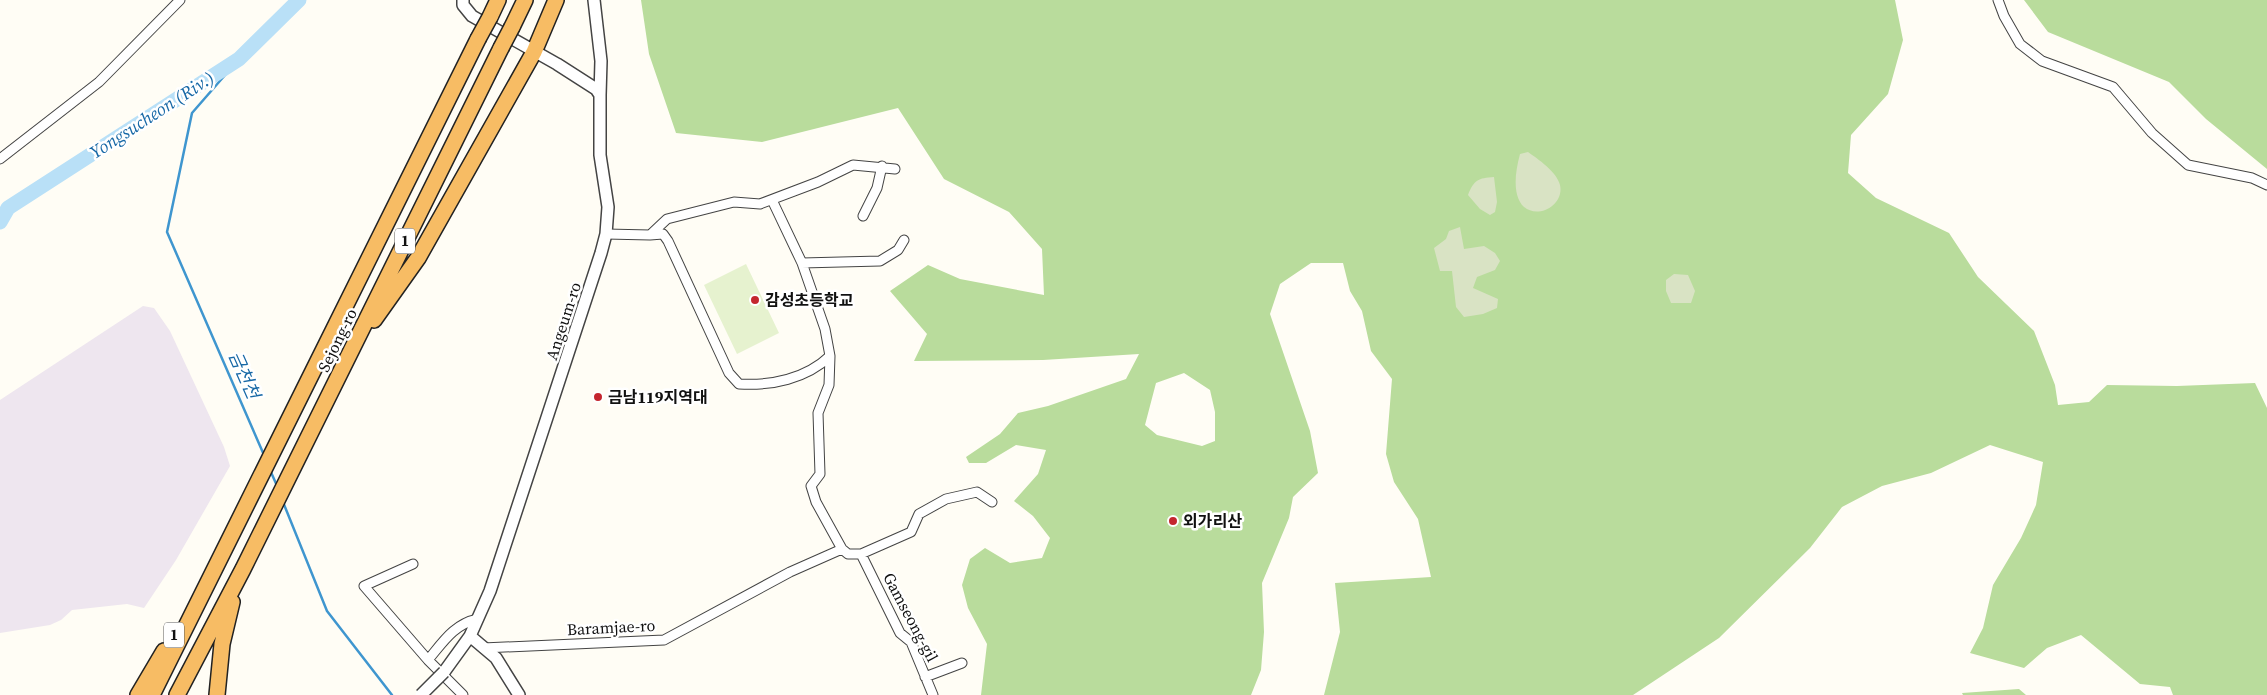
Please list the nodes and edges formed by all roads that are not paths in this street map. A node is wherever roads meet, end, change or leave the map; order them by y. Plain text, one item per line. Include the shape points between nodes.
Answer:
1 (180, 0) edge
2 (463, 0) edge
3 (498, 0) edge
4 (525, 0) edge
5 (556, 0) edge
6 (594, 0) edge
7 (1998, 0) edge
8 (534, 52) junction
9 (600, 95) junction
10 (0, 159) edge
11 (882, 166) junction
12 (895, 169) dead end
13 (2267, 185) edge
14 (772, 200) junction
15 (863, 216) dead end
16 (606, 234) junction
17 (650, 235) junction
18 (904, 240) dead end
19 (802, 263) junction
20 (830, 356) junction
21 (346, 360) junction
22 (992, 502) dead end
23 (842, 549) junction
24 (861, 554) junction
25 (413, 564) dead end
26 (243, 569) junction
27 (212, 575) junction
28 (478, 619) junction
29 (470, 636) junction
30 (483, 648) junction
31 (428, 660) junction
32 (962, 662) dead end
33 (925, 677) junction
34 (138, 695) edge
35 (152, 695) edge
36 (177, 695) edge
37 (217, 695) edge
38 (421, 695) edge
39 (462, 695) edge
40 (519, 695) edge
41 (933, 695) edge

1 - 10 street via 99,82
2 - 8 street via 472,16
3 - 27 highway, Sejong-ro / 1, bridge
4 - 21 highway, Sejong-ro / 1, bridge
5 - 8 highway
6 - 9 street, Angeum-ro via 601,61
7 - 13 street via 2020,44 2042,61 2113,87 2152,133 2188,165 2252,178
8 - 9 street via 596,89
8 - 21 highway via 418,258
9 - 16 street, Angeum-ro via 600,155 608,207
11 - 12 street
11 - 14 street via 853,166
11 - 15 street via 877,188
14 - 17 street via 760,204 734,202 687,213 667,219
14 - 19 street
16 - 17 street
16 - 28 street, Angeum-ro via 497,572
17 - 20 street via 663,234 668,241 729,373 738,384 782,381 811,370
18 - 19 street via 898,250 880,261
19 - 20 street via 825,329
20 - 23 street via 829,385 818,413 820,474 811,486 816,502
21 - 26 highway, Sejong-ro / 1
22 - 24 street via 977,492 946,500 919,514 911,532
23 - 24 street via 848,554
23 - 30 street, Baramjae-ro via 790,572 664,640
24 - 33 street, Gamseong-gil via 900,633 911,642
25 - 31 street via 364,586
26 - 36 highway, Sejong-ro
26 - 37 highway, 1 via 222,644
27 - 34 highway, 1
27 - 35 highway, Sejong-ro
28 - 29 street, Angeum-ro
28 - 31 street via 454,628
29 - 30 street
29 - 38 street, Angeum-ro, bridge via 444,672
30 - 40 street via 496,658
31 - 39 street
32 - 33 street
33 - 41 street, Gamseong-gil

